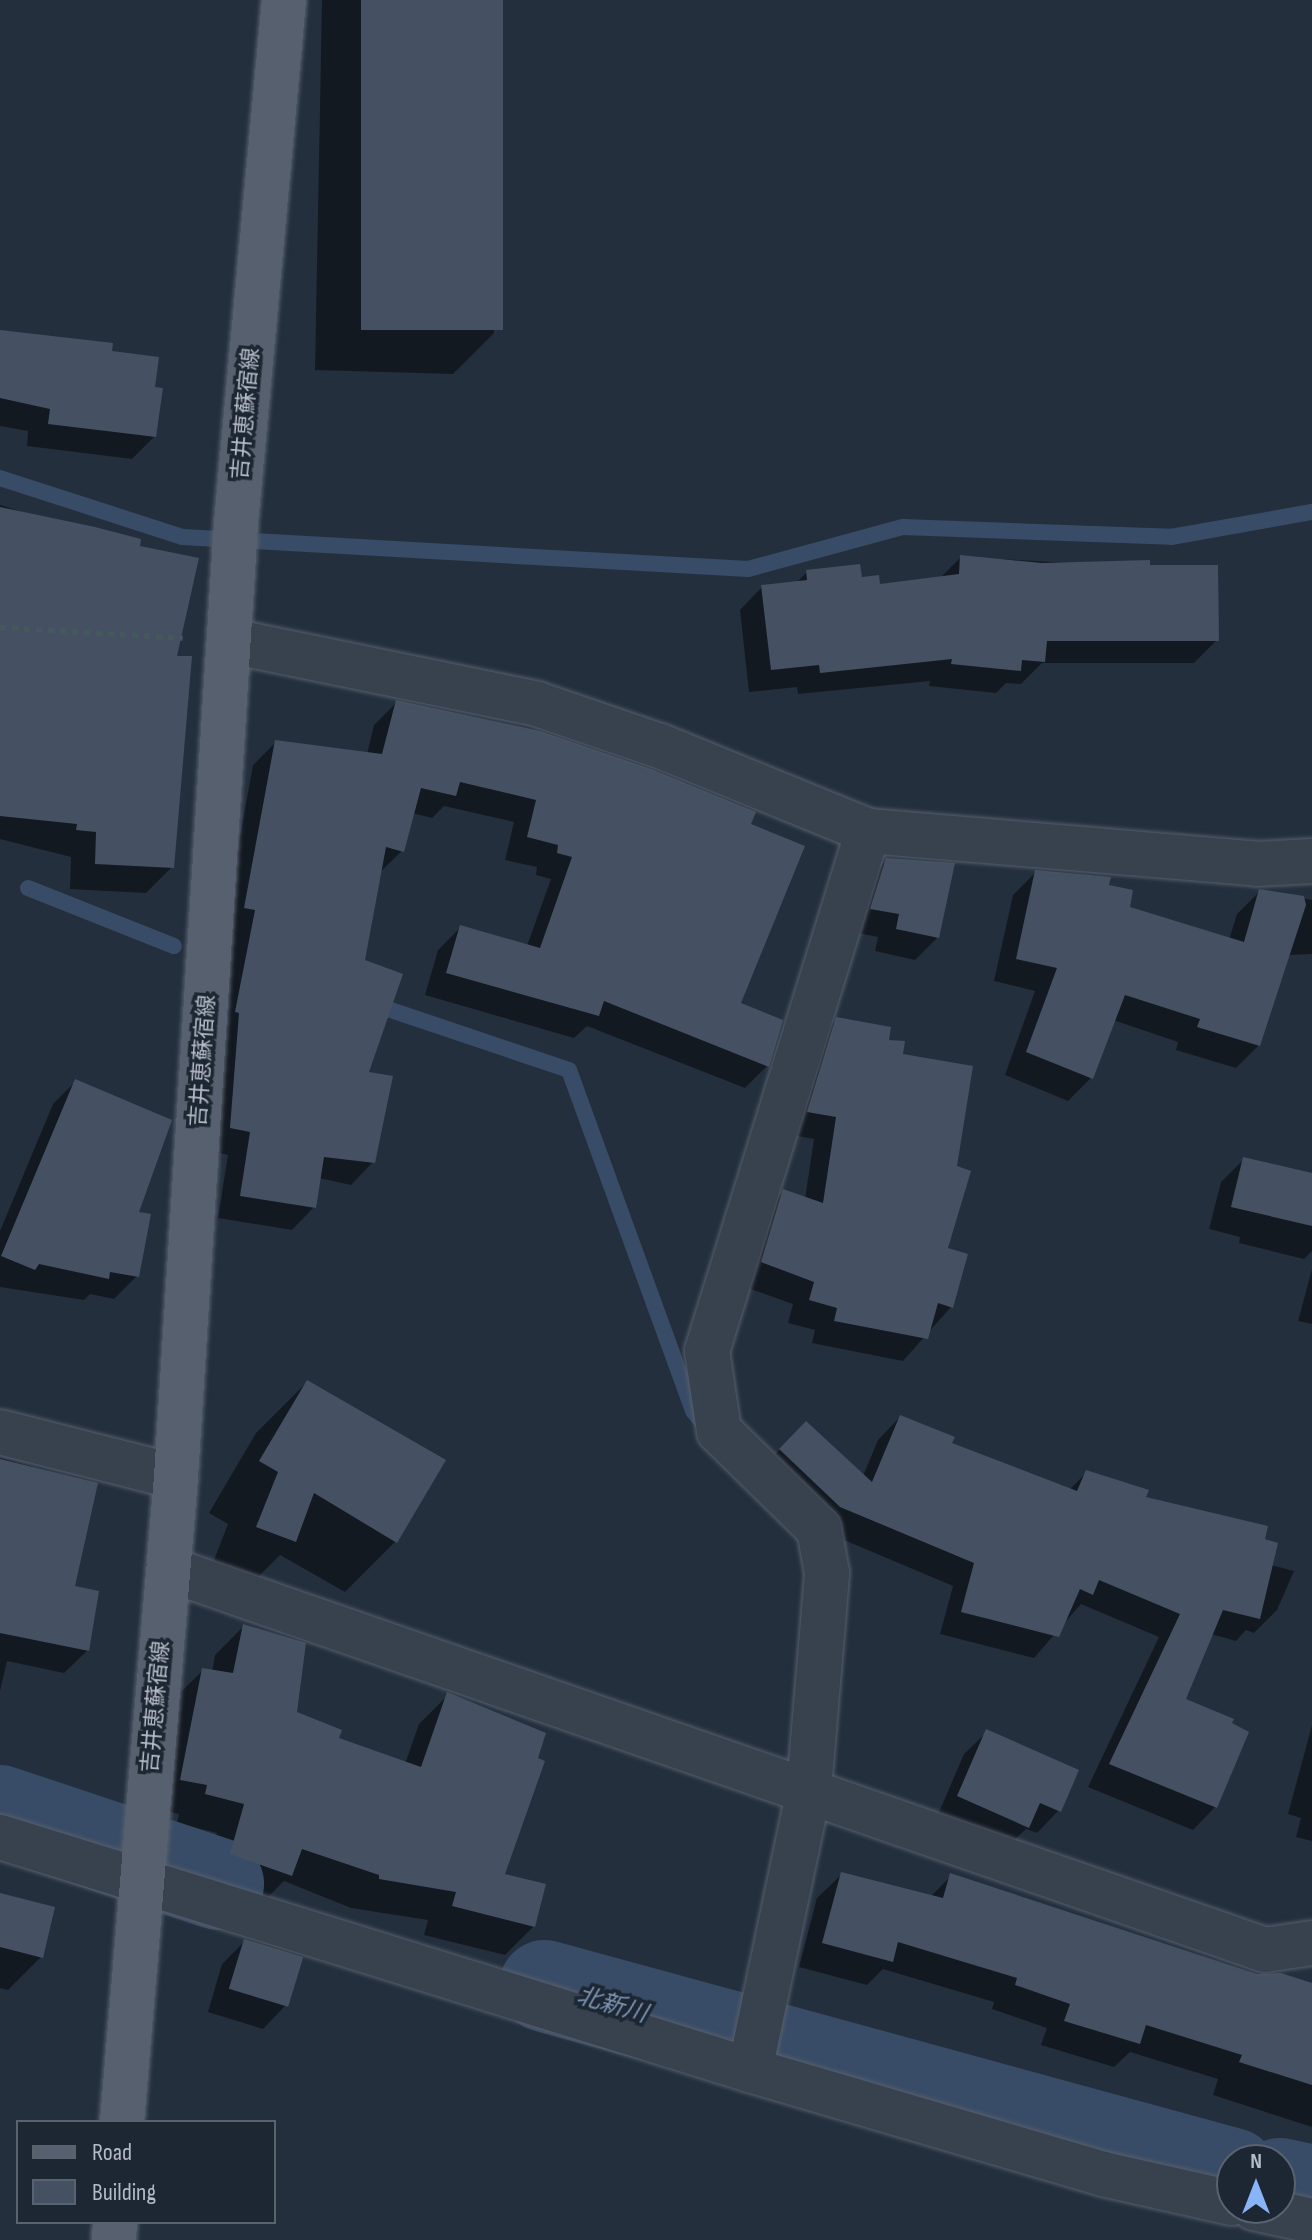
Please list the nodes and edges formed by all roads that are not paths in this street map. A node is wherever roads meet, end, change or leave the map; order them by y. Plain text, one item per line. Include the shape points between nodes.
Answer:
1 (284, 0) edge
2 (231, 641) junction
3 (868, 831) junction
4 (1312, 861) edge
5 (0, 1432) edge
6 (176, 1477) junction
7 (168, 1569) junction
8 (809, 1789) junction
9 (0, 1837) edge
10 (139, 1884) junction
11 (1312, 1943) edge
12 (750, 2070) junction
13 (122, 2120) edge
14 (1216, 2199) edge

1 - 2 main road, 吉井恵蘇宿線 via 236,523
2 - 3 street via 537,704 660,746
2 - 6 main road, 吉井恵蘇宿線
3 - 4 street via 1241,863
3 - 8 street via 707,1351 719,1431 819,1529 827,1573
5 - 6 street
6 - 7 main road, 吉井恵蘇宿線
7 - 8 street
7 - 10 main road, 吉井恵蘇宿線
8 - 11 street via 1265,1950
8 - 12 street
9 - 10 street
10 - 12 street
10 - 13 main road, 吉井恵蘇宿線
12 - 14 street via 1103,2174

